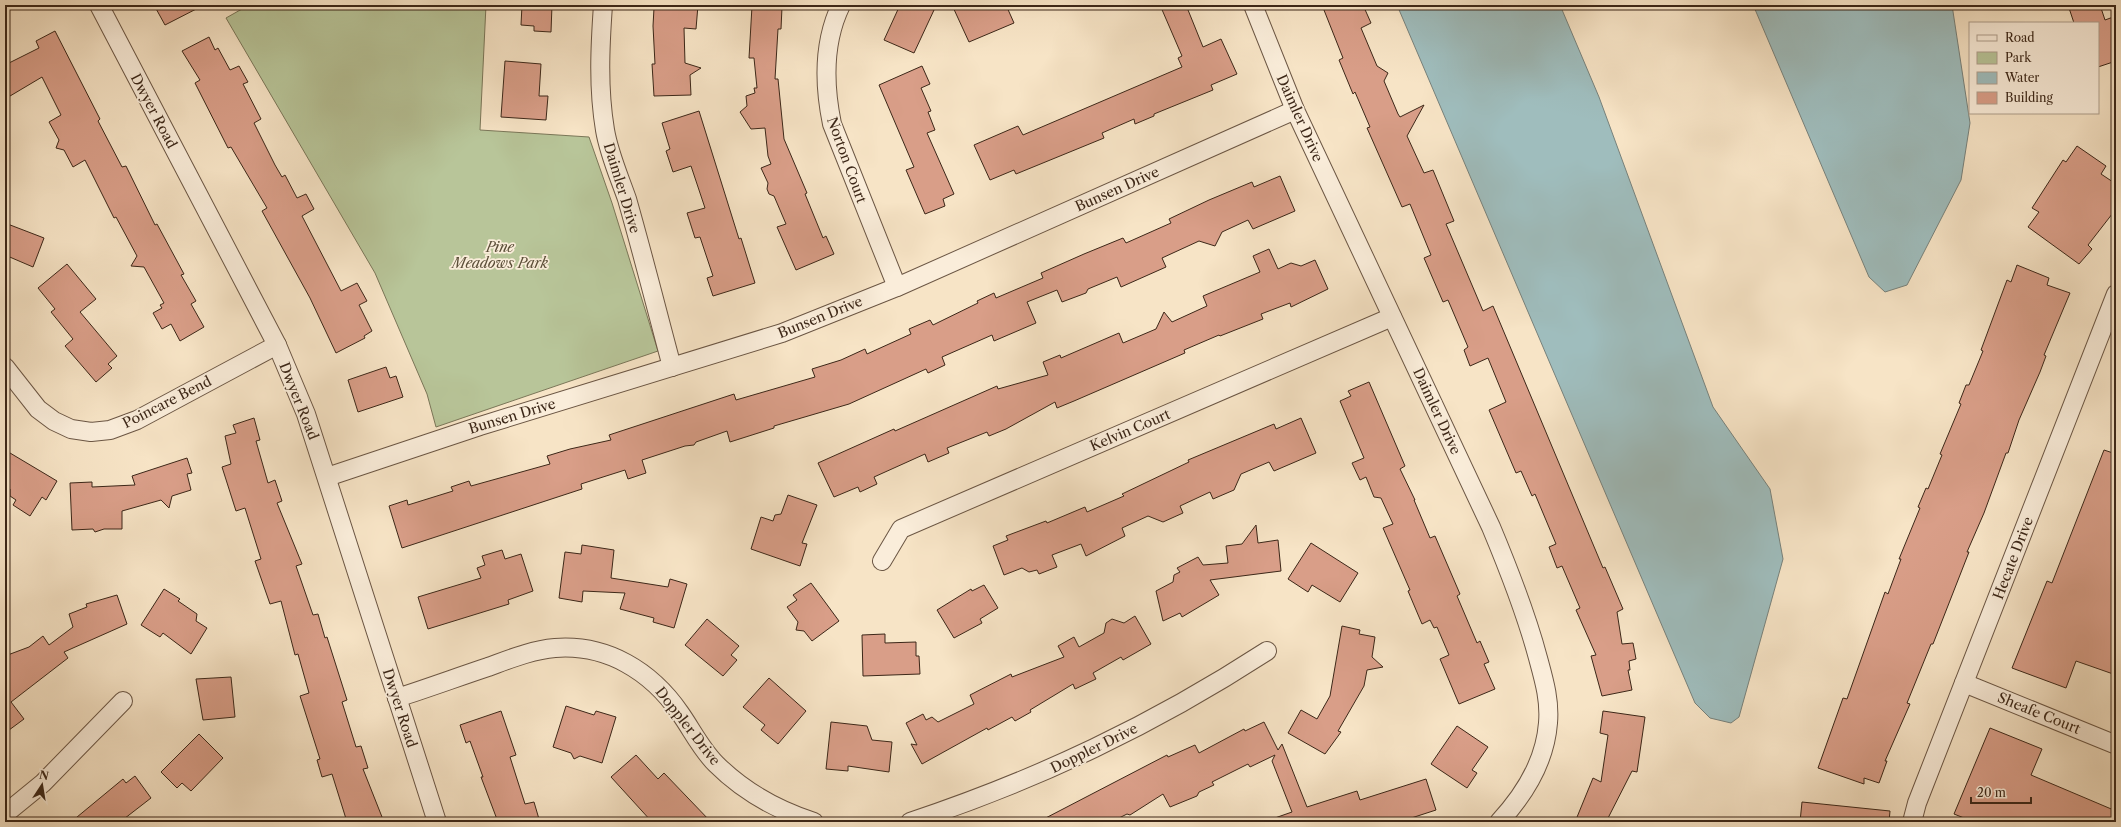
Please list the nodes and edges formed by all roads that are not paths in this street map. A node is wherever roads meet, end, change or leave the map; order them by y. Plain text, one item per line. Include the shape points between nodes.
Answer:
1 (99, 5) edge
2 (603, 5) edge
3 (841, 5) edge
4 (1253, 5) edge
5 (1295, 110) junction
6 (896, 287) junction
7 (2116, 294) edge
8 (1392, 317) junction
9 (276, 345) junction
10 (5, 367) edge
11 (672, 367) junction
12 (327, 477) junction
13 (882, 561) dead end
14 (1267, 651) dead end
15 (1964, 683) junction
16 (397, 698) junction
17 (123, 701) dead end
18 (2114, 744) dead end
19 (5, 814) edge
20 (787, 818) edge
21 (437, 822) edge
22 (814, 822) edge
23 (910, 822) edge
24 (1500, 822) edge
25 (1912, 822) edge

1 - 9 street, Dwyer Road
2 - 11 street, Daimler Drive via 600,90 605,130
3 - 6 street, Norton Court via 830,40 826,76 828,106 832,124
4 - 5 street, Daimler Drive
5 - 6 street, Bunsen Drive
5 - 8 street, Daimler Drive
6 - 11 street, Bunsen Drive via 782,333
7 - 15 street, Hecate Drive
8 - 13 street, Kelvin Court via 901,529
8 - 24 street, Daimler Drive via 1505,561 1532,635 1549,697 1548,724 1543,750 1533,776 1519,800
9 - 10 street, Poincare Bend via 137,420 110,430 91,432 72,429 54,421 38,409
9 - 12 street, Dwyer Road via 306,414
11 - 12 street, Bunsen Drive via 480,426
12 - 16 street, Dwyer Road
14 - 23 street, Doppler Drive via 1157,717 1085,754 1026,780
15 - 18 street, Sheafe Court
15 - 25 street, Hecate Drive
16 - 20 street, Doppler Drive via 526,654 555,648 580,648 604,653 648,676 666,693 716,763 734,780
16 - 21 street, Dwyer Road
17 - 19 street via 43,783
20 - 22 street, Doppler Drive

